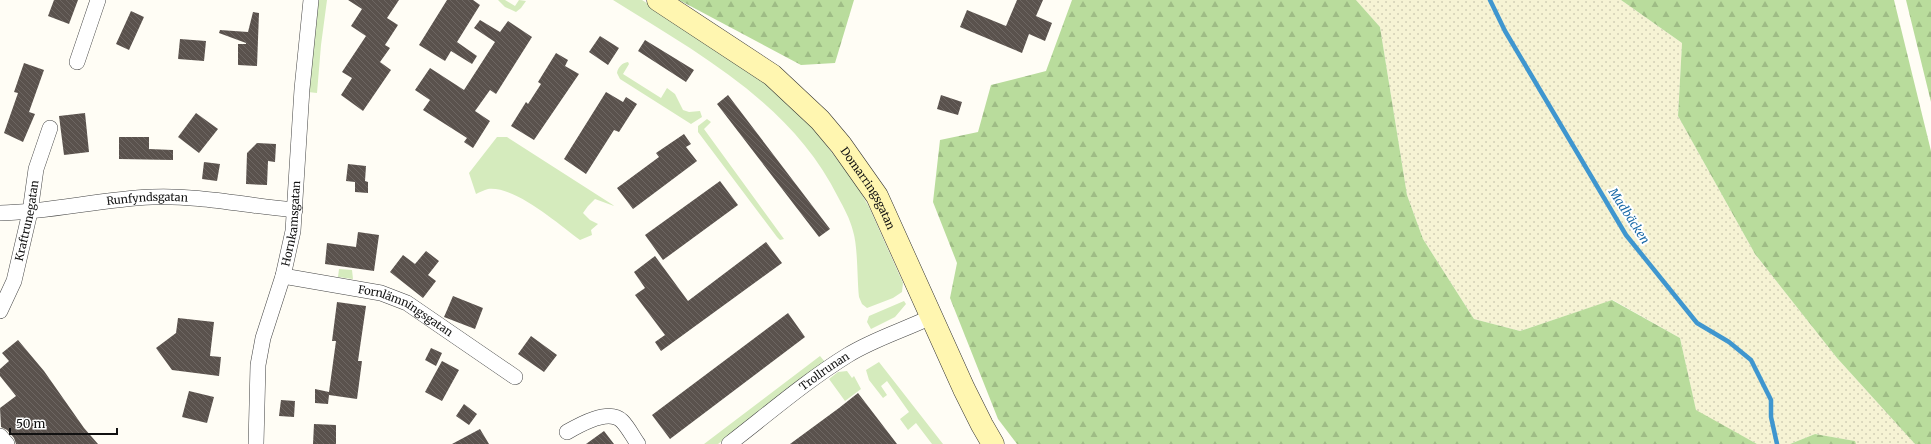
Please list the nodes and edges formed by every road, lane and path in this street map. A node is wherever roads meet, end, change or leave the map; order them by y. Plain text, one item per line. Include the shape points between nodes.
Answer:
1 (98, 0) edge
2 (311, 0) edge
3 (658, 0) edge
4 (77, 62) dead end
5 (50, 128) dead end
6 (295, 210) junction
7 (30, 212) junction
8 (0, 213) edge
9 (283, 276) junction
10 (0, 311) edge
11 (931, 317) junction
12 (515, 377) dead end
13 (566, 432) dead end
14 (0, 436) edge
15 (6, 444) edge
16 (256, 444) edge
17 (638, 444) edge
18 (729, 444) edge
19 (993, 444) edge

1 - 4 street
2 - 6 street, Hornkamsgatan via 296,162
3 - 11 street, Domarringsgatan via 761,68 820,120 853,160 877,196
5 - 7 street, Kraftrunegatan via 36,169
6 - 7 street, Runfyndsgatan via 176,197 118,200
6 - 9 street, Hornkamsgatan
7 - 8 street, Runfyndsgatan
7 - 10 street, Kraftrunegatan via 14,281
9 - 12 street, Fornlämningsgatan via 381,293 407,303
9 - 16 street, Hornkamsgatan via 263,338 258,365
11 - 18 street, Trollrunan via 874,341 849,355 821,373
11 - 19 street, Domarringsgatan
13 - 17 street via 588,420 613,416 621,420
14 - 15 street

